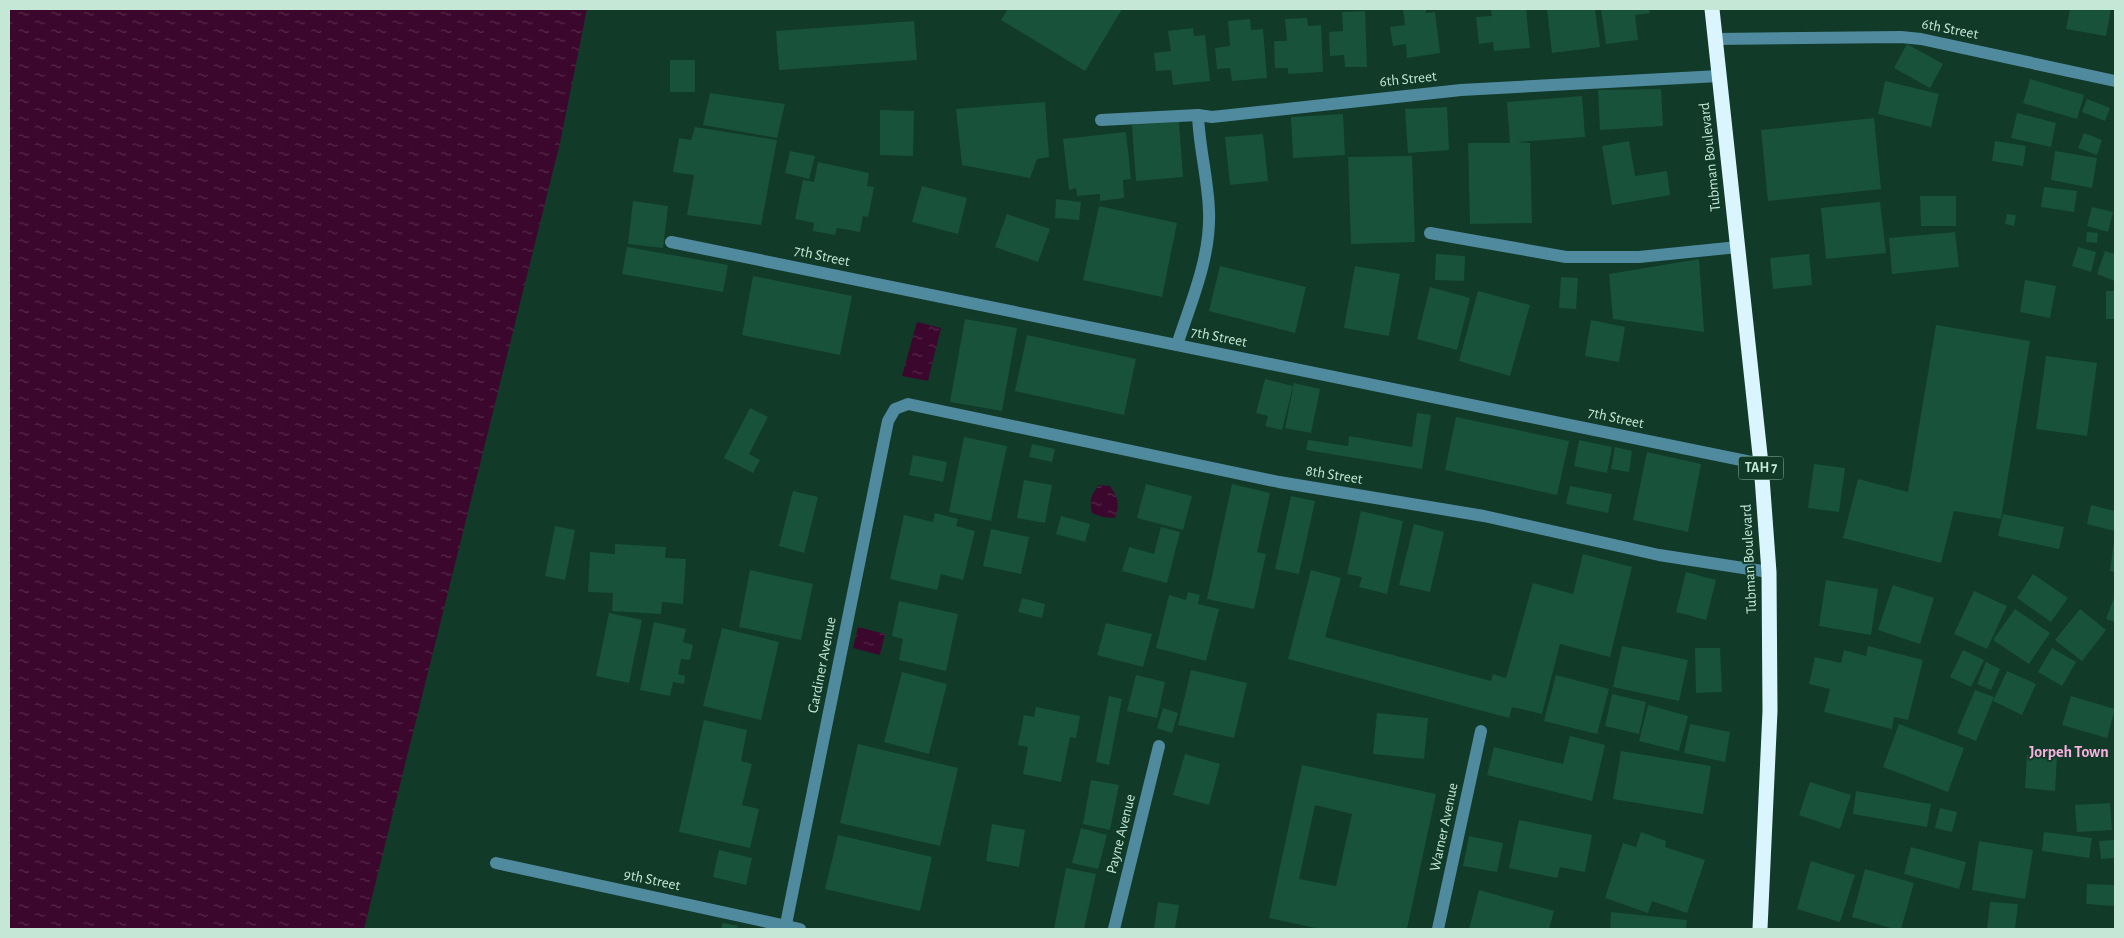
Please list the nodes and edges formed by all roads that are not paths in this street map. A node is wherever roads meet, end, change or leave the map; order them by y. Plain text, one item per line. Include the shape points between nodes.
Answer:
1 (1712, 9) edge
2 (1715, 39) junction
3 (1719, 76) junction
4 (2115, 81) edge
5 (1198, 115) junction
6 (1101, 120) dead end
7 (1430, 233) dead end
8 (671, 242) dead end
9 (1738, 247) junction
10 (1177, 345) junction
11 (896, 409) joint
12 (1761, 464) junction
13 (1769, 572) junction
14 (1481, 731) dead end
15 (1159, 746) dead end
16 (496, 863) dead end
17 (786, 928) edge
18 (800, 929) edge
19 (1114, 929) edge
20 (1438, 929) edge
21 (1760, 929) edge

1 - 2 highway, Tubman Boulevard / TAH 7
2 - 3 highway, Tubman Boulevard / TAH 7
2 - 4 street, 6th Street via 1921,39
3 - 5 street, 6th Street via 1461,90 1212,117
3 - 9 highway, Tubman Boulevard / TAH 7
5 - 6 street, 6th Street
5 - 10 street via 1209,211 1207,249
7 - 9 street via 1566,257 1639,257
8 - 10 street, 7th Street
9 - 12 highway, Tubman Boulevard / TAH 7
10 - 12 street, 7th Street
11 - 13 street, 8th Street via 908,404 1279,482 1484,516 1659,555
11 - 17 street, Gardiner Avenue via 888,422
12 - 13 highway, Tubman Boulevard / TAH 7
13 - 21 highway, Tubman Boulevard / TAH 7 via 1770,711
14 - 20 street, Warner Avenue
15 - 19 street, Payne Avenue
16 - 17 street, 9th Street
17 - 18 street, 9th Street

